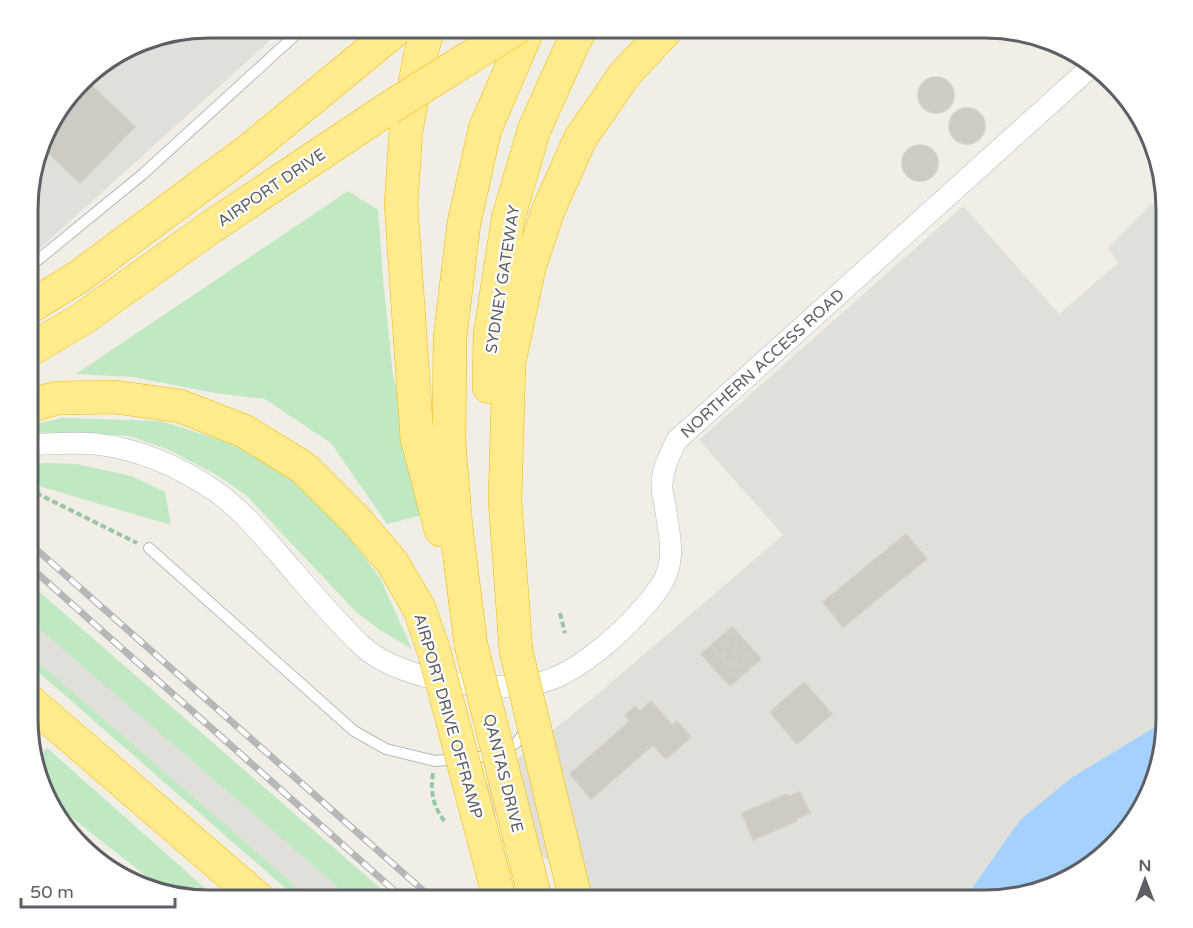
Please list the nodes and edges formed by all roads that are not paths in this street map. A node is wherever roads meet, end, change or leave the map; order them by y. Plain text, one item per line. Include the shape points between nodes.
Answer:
1 (292, 38) edge
2 (360, 38) edge
3 (386, 38) edge
4 (426, 38) edge
5 (500, 38) edge
6 (524, 38) edge
7 (576, 38) edge
8 (659, 38) edge
9 (1086, 71) edge
10 (248, 151) junction
11 (38, 260) edge
12 (38, 302) edge
13 (38, 345) edge
14 (38, 403) edge
15 (38, 444) edge
16 (149, 548) road end
17 (471, 645) junction
18 (516, 651) junction
19 (540, 693) junction
20 (38, 708) edge
21 (248, 890) edge
22 (497, 890) edge
23 (533, 890) edge
24 (573, 890) edge

1 - 11 lane via 143,174
2 - 10 highway
3 - 10 highway
4 - 17 highway via 406,131 401,204 417,438
5 - 13 highway, AIRPORT DRIVE, bridge via 389,108 82,319
6 - 17 highway via 485,129 464,223 450,337 449,443
7 - 18 highway, SYDNEY GATEWAY via 534,130 508,219 490,335 488,405 494,523
8 - 18 highway via 626,74 580,139 548,211 529,268 509,363 505,500
9 - 19 street, NORTHERN ACCESS ROAD via 676,440 662,484 671,566 659,588 613,639
10 - 12 highway via 77,278
14 - 22 highway, AIRPORT DRIVE OFFRAMP, bridge via 57,398 115,397 180,406 244,431 304,468 356,519 392,562 419,608
15 - 19 street, NORTHERN ACCESS ROAD via 96,444 134,452 180,470 219,494 252,523 363,648 397,668 456,683
16 - 19 lane via 354,731 386,749 435,761 491,756 516,743 528,728
17 - 23 highway, QANTAS DRIVE, bridge
18 - 24 highway, bridge
20 - 21 highway

